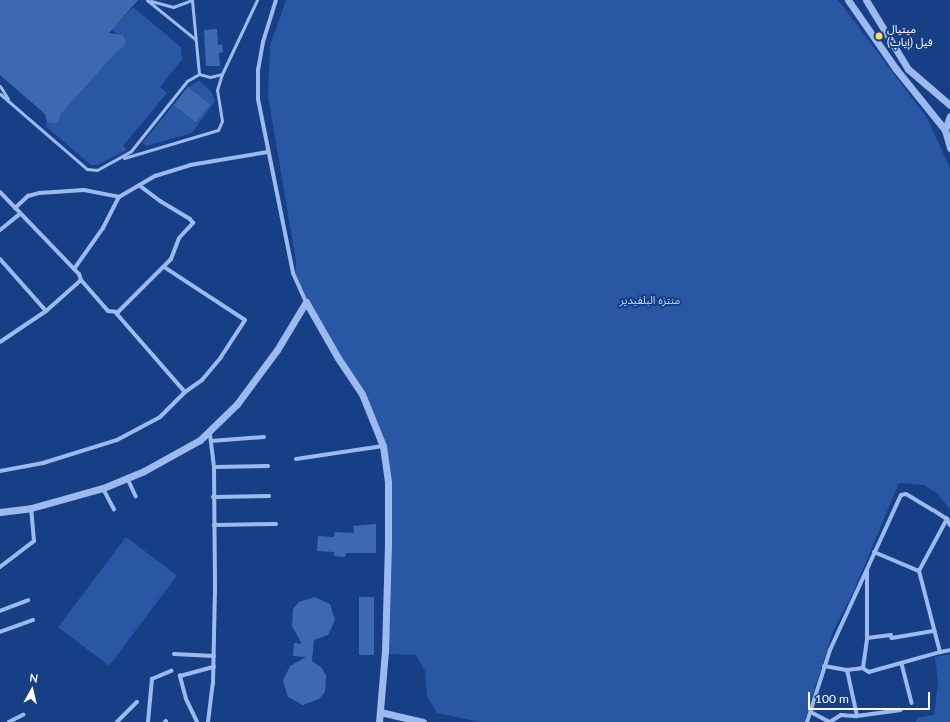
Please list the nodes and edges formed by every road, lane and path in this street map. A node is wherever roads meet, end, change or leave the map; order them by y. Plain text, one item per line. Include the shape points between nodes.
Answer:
1 (147, 0) edge
2 (192, 0) edge
3 (257, 0) edge
4 (276, 0) edge
5 (848, 0) edge
6 (866, 0) edge
7 (196, 39) junction
8 (199, 74) junction
9 (222, 74) junction
10 (0, 86) edge
11 (0, 94) edge
12 (10, 102) junction
13 (950, 105) edge
14 (950, 116) edge
15 (945, 130) junction
16 (950, 148) edge
17 (268, 152) junction
18 (120, 159) junction
19 (139, 184) junction
20 (0, 192) edge
21 (119, 197) junction
22 (15, 208) junction
23 (20, 214) junction
24 (0, 230) edge
25 (0, 258) edge
26 (164, 267) junction
27 (74, 269) junction
28 (81, 280) junction
29 (306, 302) junction
30 (46, 311) junction
31 (116, 313) junction
32 (0, 342) edge
33 (185, 392) junction
34 (210, 433) junction
35 (264, 437) dead end
36 (211, 441) junction
37 (383, 446) junction
38 (296, 459) dead end
39 (268, 466) dead end
40 (214, 467) junction
41 (0, 472) edge
42 (128, 479) junction
43 (103, 488) junction
44 (136, 496) dead end
45 (269, 496) dead end
46 (214, 497) junction
47 (31, 508) junction
48 (114, 509) dead end
49 (0, 512) edge
50 (947, 519) junction
51 (276, 524) dead end
52 (214, 525) junction
53 (950, 525) edge
54 (874, 552) junction
55 (0, 567) edge
56 (867, 567) junction
57 (919, 571) junction
58 (28, 600) dead end
59 (0, 611) edge
60 (33, 620) dead end
61 (934, 631) junction
62 (0, 632) edge
63 (867, 638) junction
64 (950, 650) edge
65 (940, 652) junction
66 (174, 654) dead end
67 (214, 656) junction
68 (902, 664) junction
69 (824, 666) junction
70 (214, 667) junction
71 (864, 668) junction
72 (847, 670) junction
73 (171, 671) dead end
74 (137, 702) dead end
75 (912, 703) dead end
76 (901, 710) dead end
77 (380, 712) junction
78 (811, 712) junction
79 (23, 715) dead end
80 (857, 716) junction
81 (9, 722) edge
82 (117, 722) edge
83 (148, 722) edge
84 (197, 722) edge
85 (208, 722) edge
86 (379, 722) edge
87 (424, 722) edge
88 (807, 722) edge
89 (856, 722) edge

1 - 2 lane via 173,7
1 - 7 lane
2 - 7 lane
3 - 9 lane
4 - 17 street via 258,69 258,99
5 - 15 street via 896,69
6 - 13 street via 908,69
7 - 8 lane
8 - 9 lane via 210,77
8 - 18 lane via 187,81 131,151
9 - 18 lane via 217,90 222,121 218,130
10 - 12 lane
11 - 12 lane
12 - 18 lane via 87,169 97,170
14 - 15 street
15 - 16 street
17 - 19 street via 190,165
17 - 29 street via 293,273
19 - 21 street
19 - 26 street via 160,201 193,221 182,234
20 - 22 street
21 - 22 street via 84,190 39,193 28,196
21 - 27 street via 103,228
22 - 23 street
23 - 24 street
23 - 27 street
25 - 30 street
26 - 31 street
26 - 33 street via 206,291 246,321 202,380
27 - 28 street
28 - 30 street
28 - 31 street via 108,311
29 - 34 street via 253,384
29 - 37 street via 362,394
30 - 32 street
31 - 33 street
33 - 41 street via 160,417 117,440 43,463
34 - 36 street
34 - 42 street
35 - 36 street
36 - 40 street
37 - 38 street
37 - 77 street via 388,482 388,544 385,651
39 - 40 street
40 - 46 street
42 - 43 street
42 - 44 street
43 - 47 street
43 - 48 street
45 - 46 street
46 - 52 street
47 - 49 street
47 - 55 street via 34,541
50 - 53 street
50 - 54 street via 902,494
50 - 57 street
51 - 52 street
52 - 67 street
54 - 56 street
54 - 57 street
56 - 63 street
56 - 69 street
57 - 61 street
58 - 59 street
60 - 62 street
61 - 63 street via 892,638 891,635
61 - 65 street
63 - 71 street
64 - 65 street
65 - 68 street
66 - 67 street
67 - 70 street
68 - 71 street via 869,672
68 - 75 street
69 - 72 street
69 - 78 street
70 - 84 street via 180,676 186,699
70 - 85 street
71 - 72 street
72 - 80 street
73 - 83 street via 152,679
74 - 82 street
76 - 80 street
77 - 86 street
77 - 87 street
78 - 80 street via 830,722 841,715
78 - 88 street
79 - 81 street
80 - 89 street

